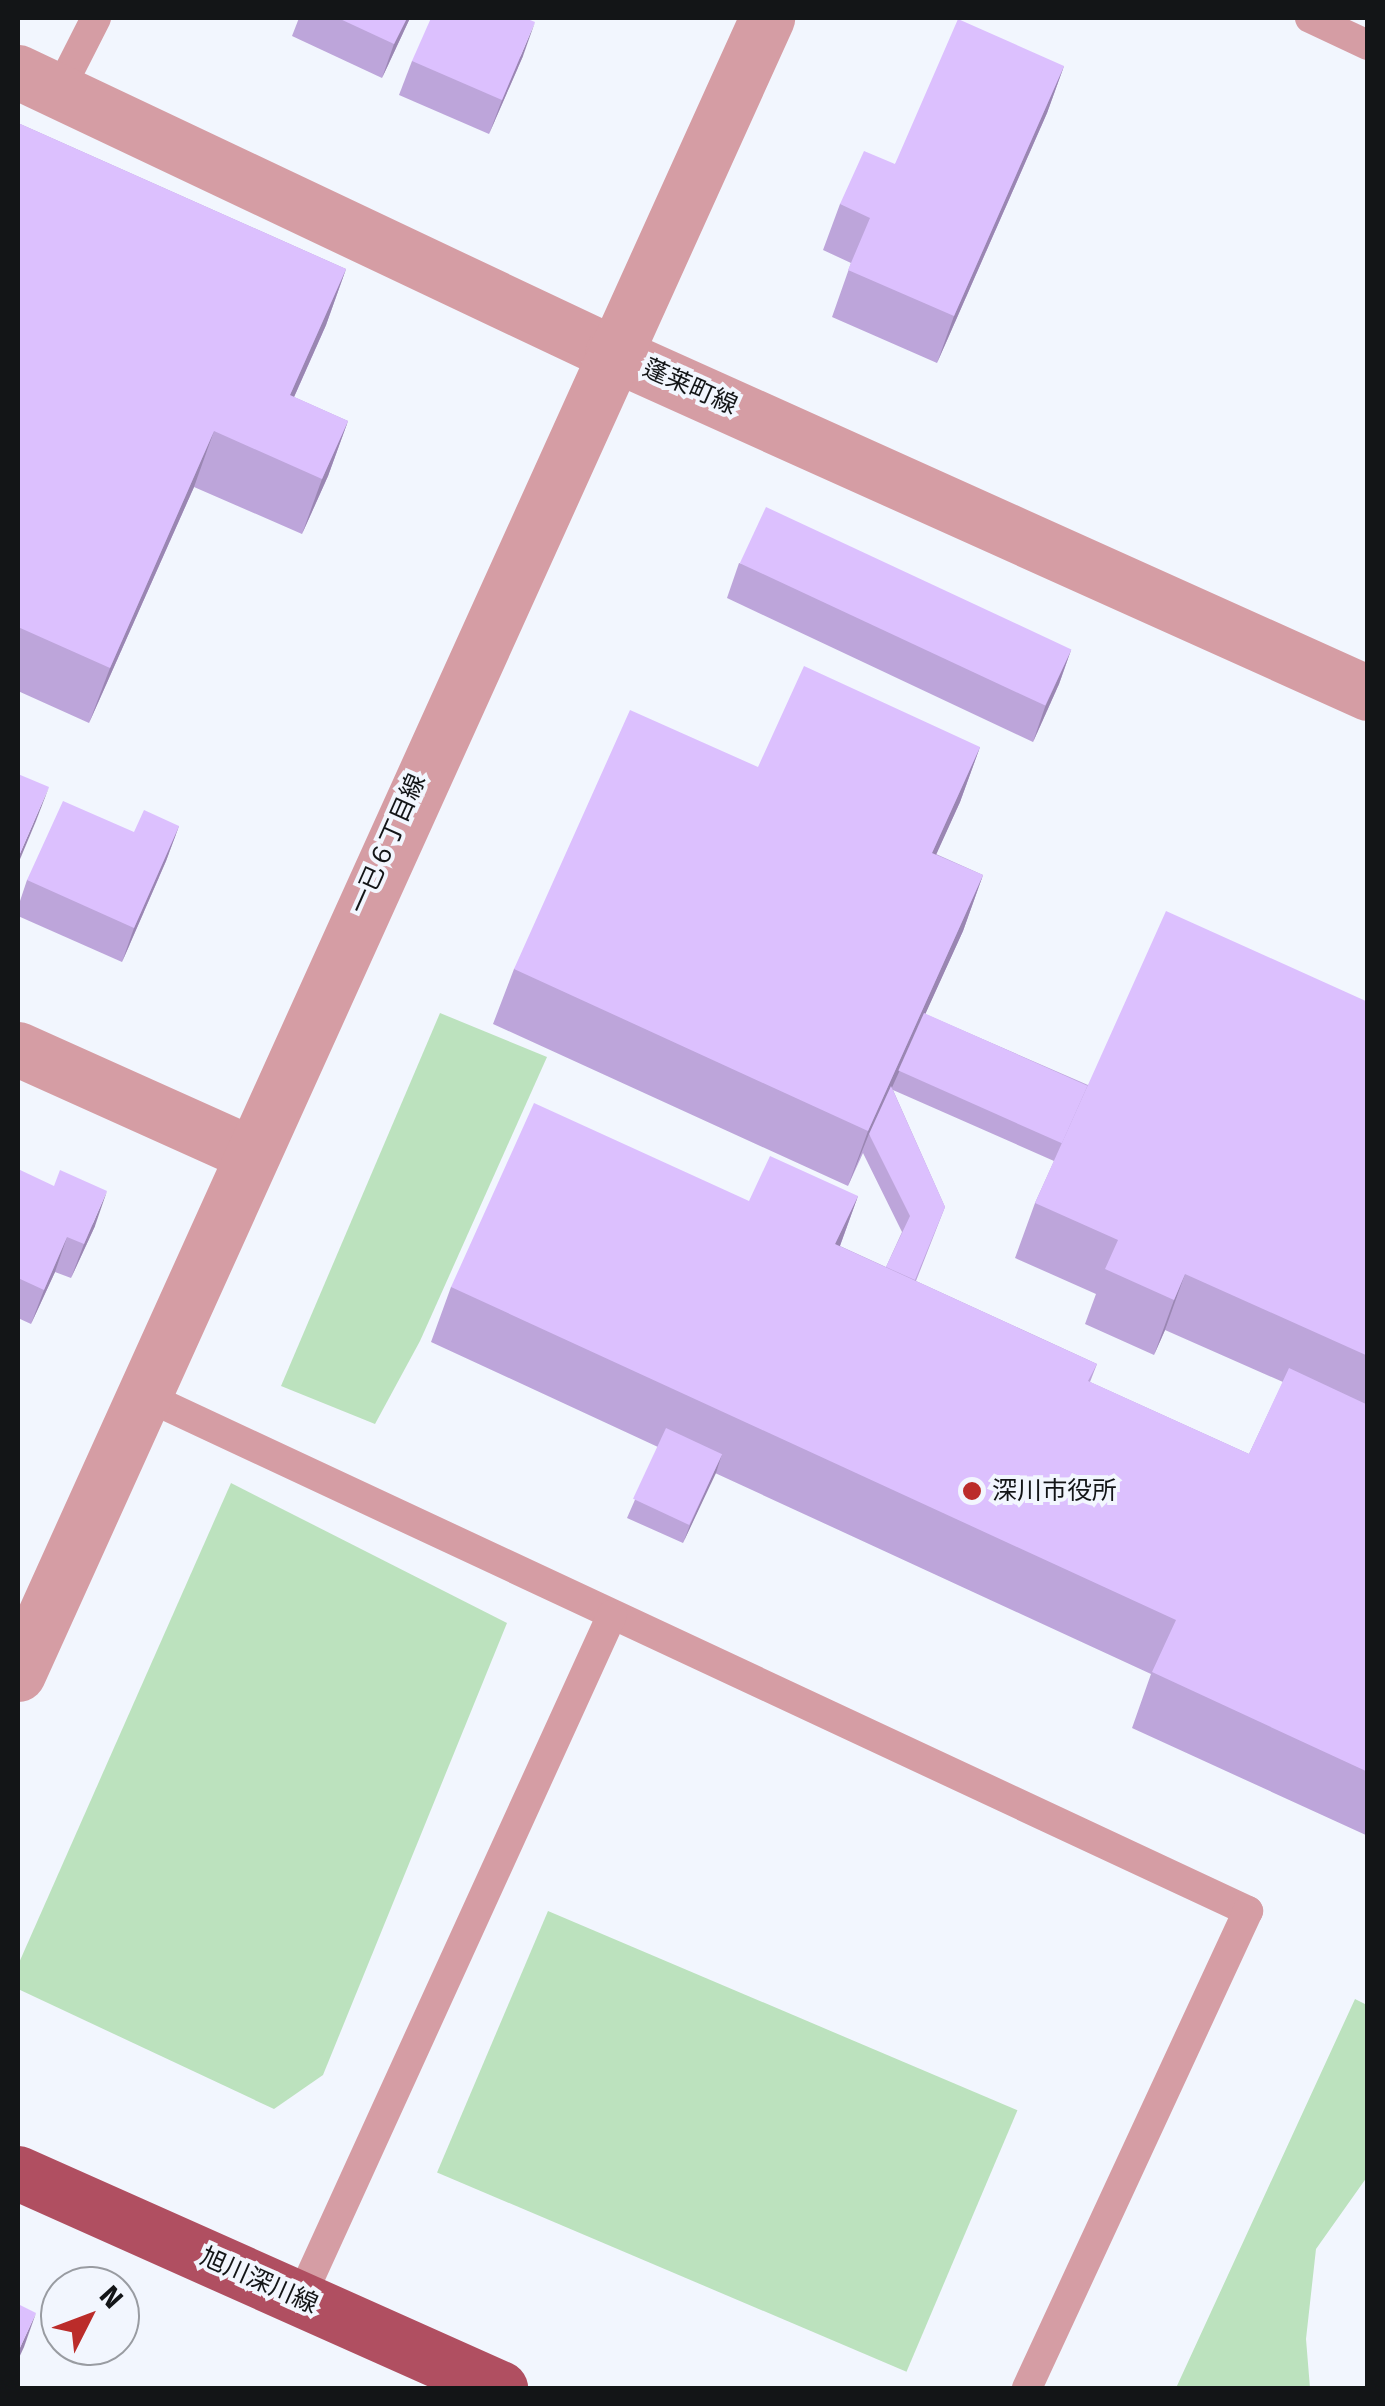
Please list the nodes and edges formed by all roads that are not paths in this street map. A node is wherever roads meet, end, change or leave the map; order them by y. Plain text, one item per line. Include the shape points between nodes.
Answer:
1 (96, 18) edge
2 (767, 18) edge
3 (1310, 18) edge
4 (1368, 44) edge
5 (38, 82) edge
6 (612, 353) junction
7 (1368, 694) edge
8 (18, 1048) edge
9 (249, 1153) junction
10 (141, 1394) junction
11 (612, 1614) junction
12 (18, 1674) edge
13 (18, 2172) edge
14 (300, 2299) junction
15 (500, 2388) edge
16 (1027, 2388) edge

1 - 5 lane
2 - 6 street, 一已６丁目線
3 - 4 lane
5 - 6 street, 蓬莱町線
6 - 7 street, 蓬莱町線
6 - 9 street, 一已６丁目線
8 - 9 street
9 - 10 street, 一已６丁目線
10 - 11 lane
10 - 12 street, 一已６丁目線
11 - 14 lane
11 - 16 lane via 1248,1911
13 - 14 main road, 旭川深川線
14 - 15 main road, 旭川深川線

